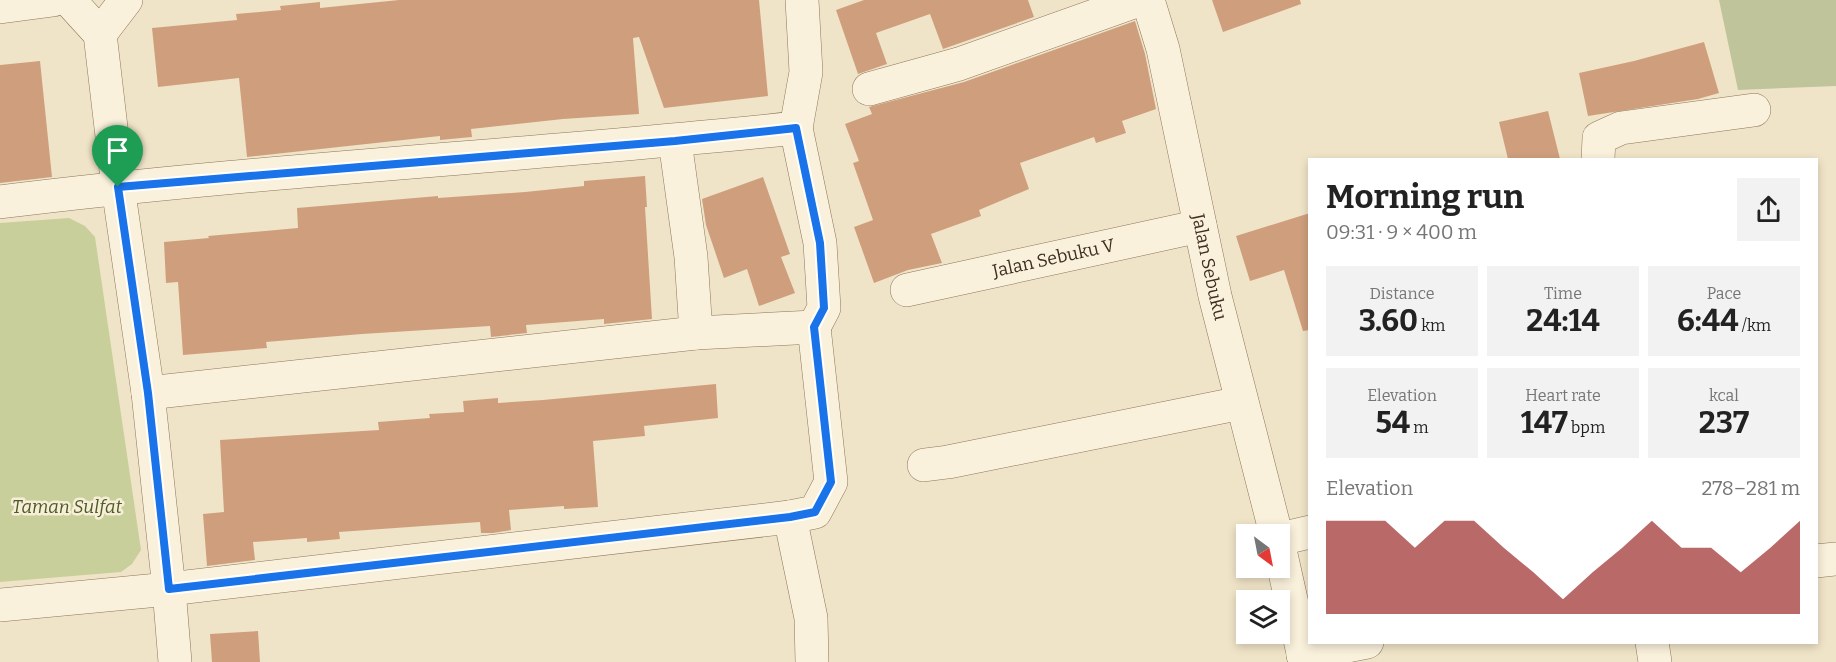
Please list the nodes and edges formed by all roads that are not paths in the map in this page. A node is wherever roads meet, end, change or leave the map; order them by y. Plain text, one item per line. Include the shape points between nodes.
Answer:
1 (53, 0) edge
2 (69, 0) edge
3 (126, 0) edge
4 (802, 0) edge
5 (1139, 0) edge
6 (1148, 0) edge
7 (0, 7) edge
8 (100, 34) junction
9 (869, 89) dead end
10 (1754, 110) dead end
11 (796, 128) junction
12 (675, 141) junction
13 (1598, 158) edge
14 (118, 187) junction
15 (0, 202) edge
16 (1200, 226) junction
17 (908, 290) dead end
18 (814, 327) junction
19 (696, 333) junction
20 (148, 393) junction
21 (1241, 403) junction
22 (924, 465) dead end
23 (790, 517) junction
24 (1273, 524) edge
25 (1308, 533) edge
26 (1290, 537) edge
27 (1836, 559) edge
28 (1818, 561) edge
29 (1286, 578) edge
30 (169, 589) junction
31 (0, 605) edge
32 (1358, 644) edge
33 (1652, 644) edge
34 (1304, 658) edge
35 (175, 662) edge
36 (812, 662) edge
37 (1655, 662) edge

1 - 7 street
2 - 8 street
3 - 8 street
4 - 11 street via 806,72
5 - 9 street via 959,64
6 - 16 street, Jalan Sebuku via 1163,49
8 - 14 street
10 - 13 street via 1621,128 1599,138
11 - 12 street
11 - 18 street via 820,243 824,308
12 - 14 street
12 - 19 street via 691,257
14 - 15 street
14 - 20 street
16 - 17 street, Jalan Sebuku V
16 - 21 street, Jalan Sebuku
18 - 19 street
18 - 23 street via 831,482 815,512
19 - 20 street
20 - 30 street
21 - 22 street
21 - 24 street, Jalan Sebuku
23 - 30 street
23 - 36 street via 811,618
25 - 26 street
27 - 28 street
29 - 34 street
30 - 31 street
30 - 35 street
32 - 34 street
33 - 37 street

